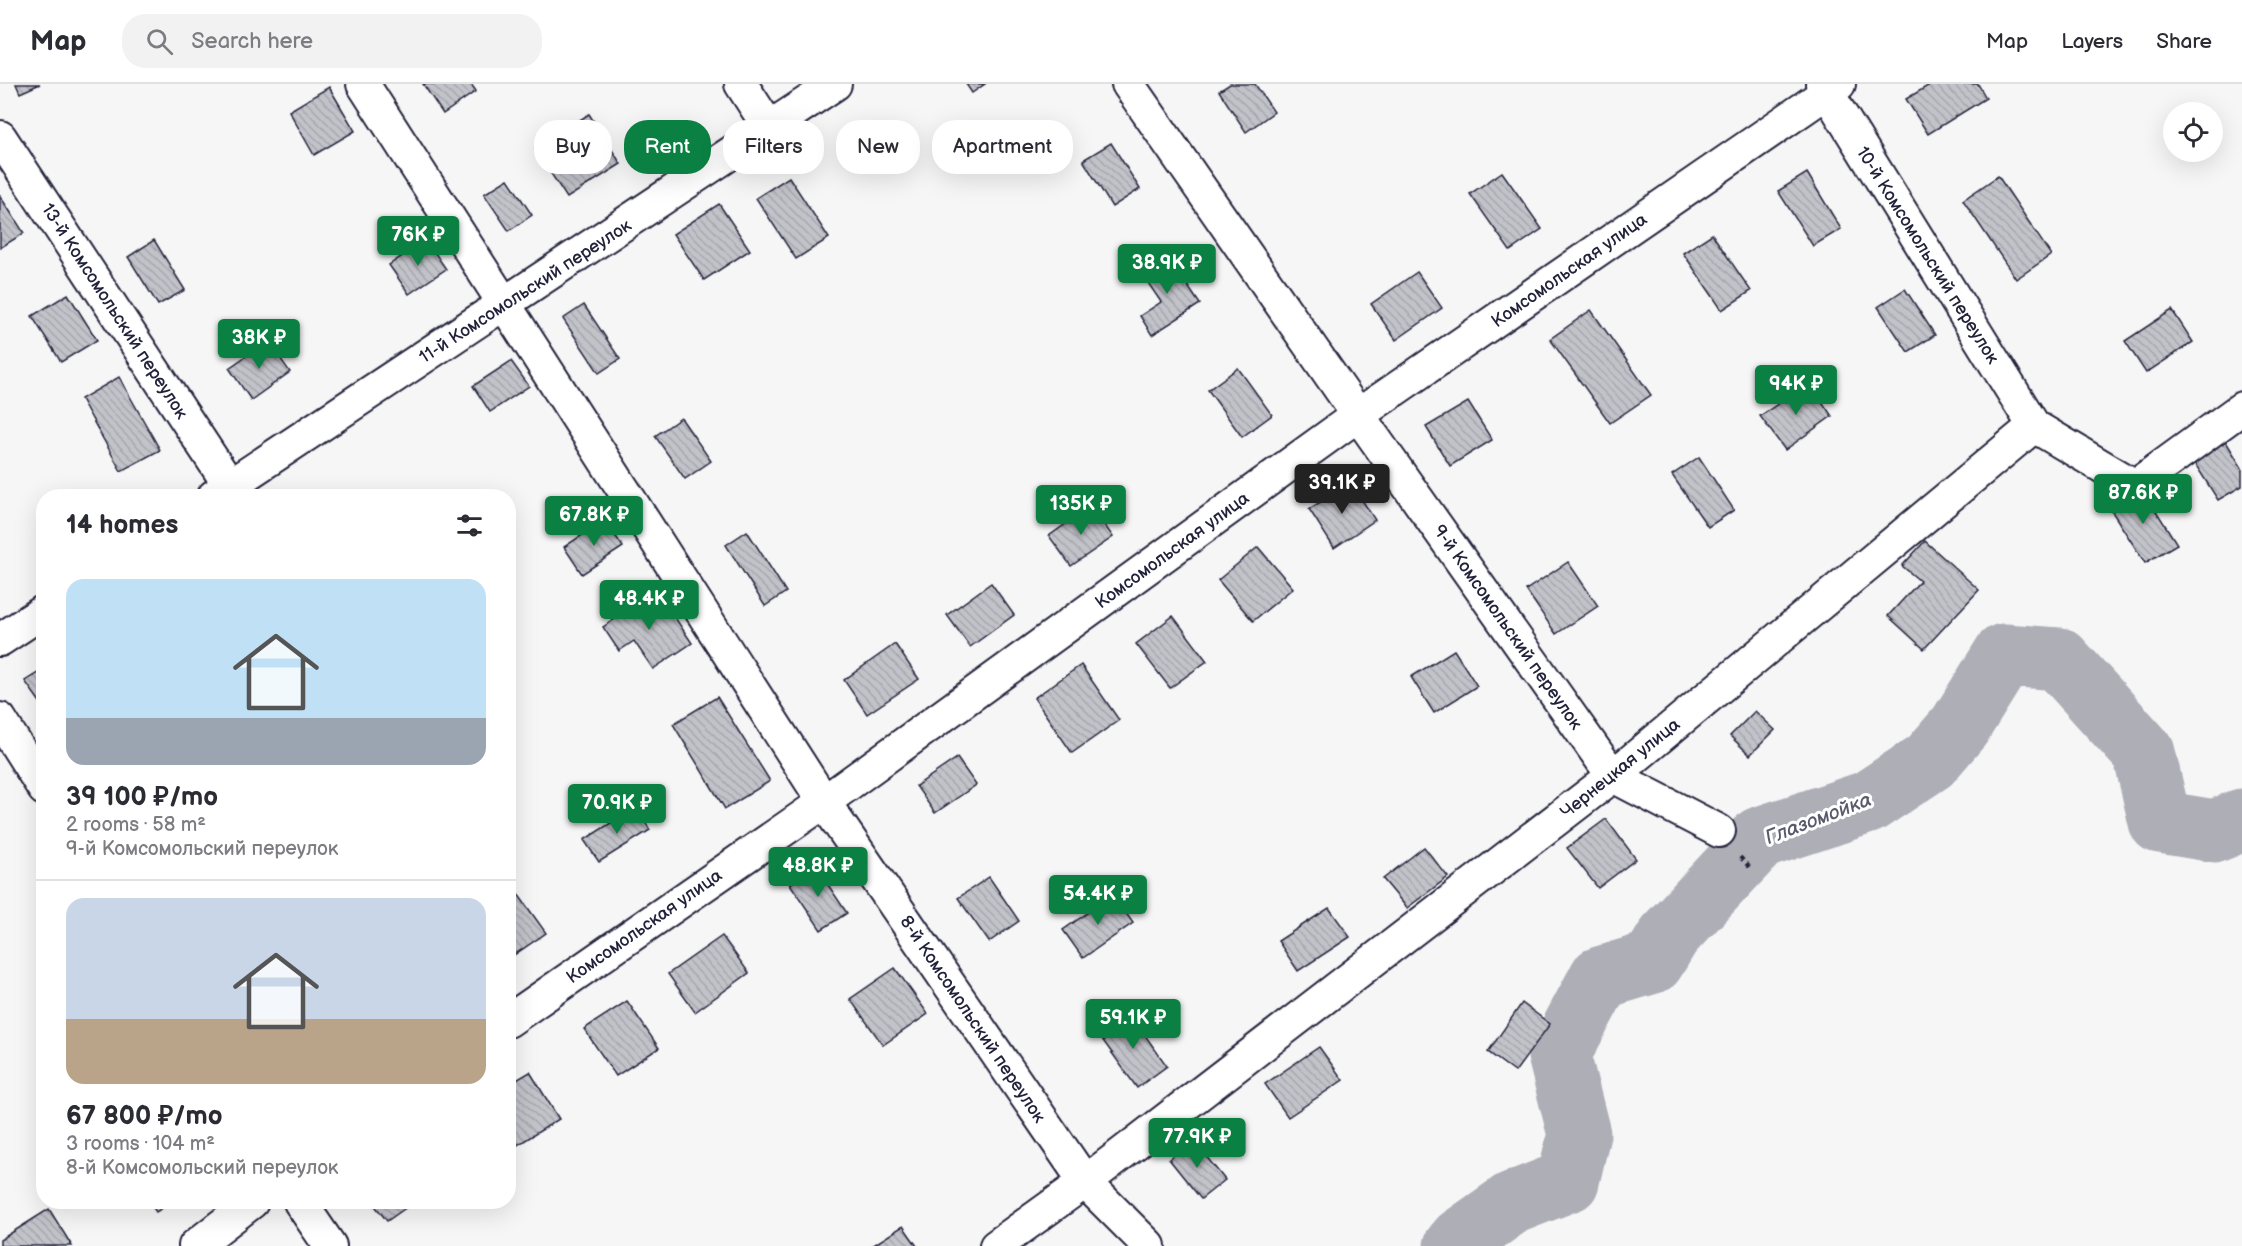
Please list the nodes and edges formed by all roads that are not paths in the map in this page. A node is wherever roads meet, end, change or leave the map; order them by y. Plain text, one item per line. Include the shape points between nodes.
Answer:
1 (363, 84) edge
2 (741, 84) edge
3 (835, 84) edge
4 (1128, 84) edge
5 (1829, 87) edge
6 (764, 120) edge
7 (783, 120) edge
8 (0, 137) edge
9 (723, 160) edge
10 (505, 303) junction
11 (2242, 408) edge
12 (1358, 415) junction
13 (2034, 426) junction
14 (221, 489) edge
15 (225, 489) edge
16 (36, 616) edge
17 (0, 640) edge
18 (0, 719) edge
19 (36, 776) edge
20 (1613, 776) junction
21 (824, 802) junction
22 (1719, 831) dead end
23 (516, 1015) edge
24 (1085, 1182) junction
25 (243, 1209) edge
26 (305, 1209) edge
27 (195, 1246) edge
28 (330, 1246) edge
29 (996, 1246) edge
30 (1149, 1246) edge

1 - 10 street, 8-й Комсомольский переулок
2 - 6 street
3 - 7 street, 11-й Комсомольский переулок
4 - 12 street, 9-й Комсомольский переулок
5 - 12 street, Комсомольская улица
5 - 13 street, 10-й Комсомольский переулок
8 - 14 street, 13-й Комсомольский переулок
9 - 10 street, 11-й Комсомольский переулок
10 - 15 street, 11-й Комсомольский переулок
10 - 21 street, 8-й Комсомольский переулок
11 - 13 street via 2135,486
12 - 20 street, 9-й Комсомольский переулок
12 - 21 street, Комсомольская улица
13 - 20 street, Чернецкая улица
16 - 17 street
18 - 19 street
20 - 22 street, 9-й Комсомольский переулок
20 - 24 street, Чернецкая улица
21 - 23 street, Комсомольская улица
21 - 24 street, 8-й Комсомольский переулок
24 - 29 street, Чернецкая улица
24 - 30 street, 8-й Комсомольский переулок
25 - 27 street
26 - 28 street

